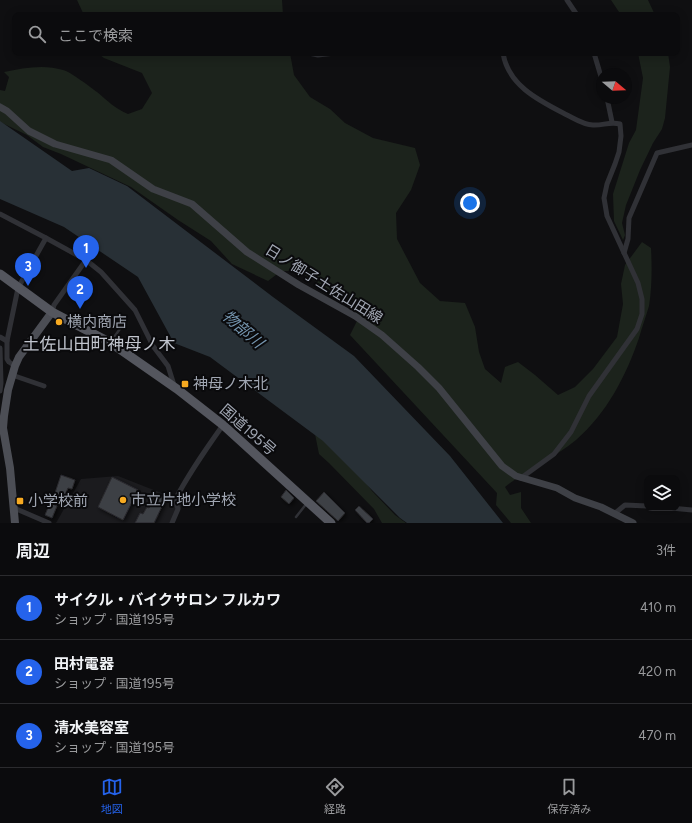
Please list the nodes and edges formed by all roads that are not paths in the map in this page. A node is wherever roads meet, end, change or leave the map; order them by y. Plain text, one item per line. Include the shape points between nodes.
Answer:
1 (567, 0) edge
2 (575, 12) edge
3 (504, 56) edge
4 (595, 56) edge
5 (598, 68) edge
6 (608, 104) edge
7 (0, 107) edge
8 (612, 122) junction
9 (692, 145) edge
10 (0, 214) edge
11 (46, 238) junction
12 (624, 253) junction
13 (86, 260) junction
14 (0, 274) edge
15 (18, 288) junction
16 (52, 312) junction
17 (122, 326) dead end
18 (0, 338) edge
19 (7, 341) junction
20 (111, 343) junction
21 (0, 348) edge
22 (15, 366) junction
23 (12, 375) junction
24 (44, 386) dead end
25 (174, 387) junction
26 (2, 390) edge
27 (223, 425) junction
28 (3, 445) edge
29 (521, 478) junction
30 (307, 502) junction
31 (644, 506) edge
32 (14, 508) junction
33 (680, 509) edge
34 (692, 510) edge
35 (614, 514) junction
36 (296, 517) dead end
37 (15, 523) edge
38 (49, 523) edge
39 (172, 523) edge
40 (331, 523) edge
41 (633, 523) edge

1 - 2 street
3 - 8 street via 510,74 541,102 582,123 592,125
4 - 5 street
6 - 8 street
7 - 29 main road, 日ノ御子土佐山田線 via 29,131 55,144 111,160 153,189 192,204 247,252 355,316 418,367 439,388 502,466
8 - 12 street via 620,124 621,136 616,164 604,198 607,216
9 - 12 street via 657,153 629,218
10 - 11 street
11 - 13 street
11 - 15 street
12 - 29 street via 638,282 642,299 642,314 637,329 598,382 571,432 554,454
13 - 16 street via 54,305
13 - 25 street via 101,272 135,310 153,346 168,366
14 - 15 highway, 国道195号
15 - 16 highway, 国道195号
15 - 19 street
16 - 20 highway, 国道195号
16 - 22 main road
17 - 20 lane
18 - 19 street
19 - 22 street via 7,359
20 - 25 highway, 国道195号
21 - 26 street
22 - 23 main road
23 - 24 street
23 - 26 main road
25 - 27 highway, 国道195号
26 - 28 main road
27 - 30 highway, 国道195号
27 - 39 street via 180,490 175,500 178,511
28 - 32 main road via 10,468
29 - 35 main road, 日ノ御子土佐山田線 via 557,488
30 - 36 lane
30 - 40 highway, 国道195号
31 - 35 street via 625,505
32 - 37 main road
32 - 38 street
33 - 34 street
35 - 41 main road, 日ノ御子土佐山田線

